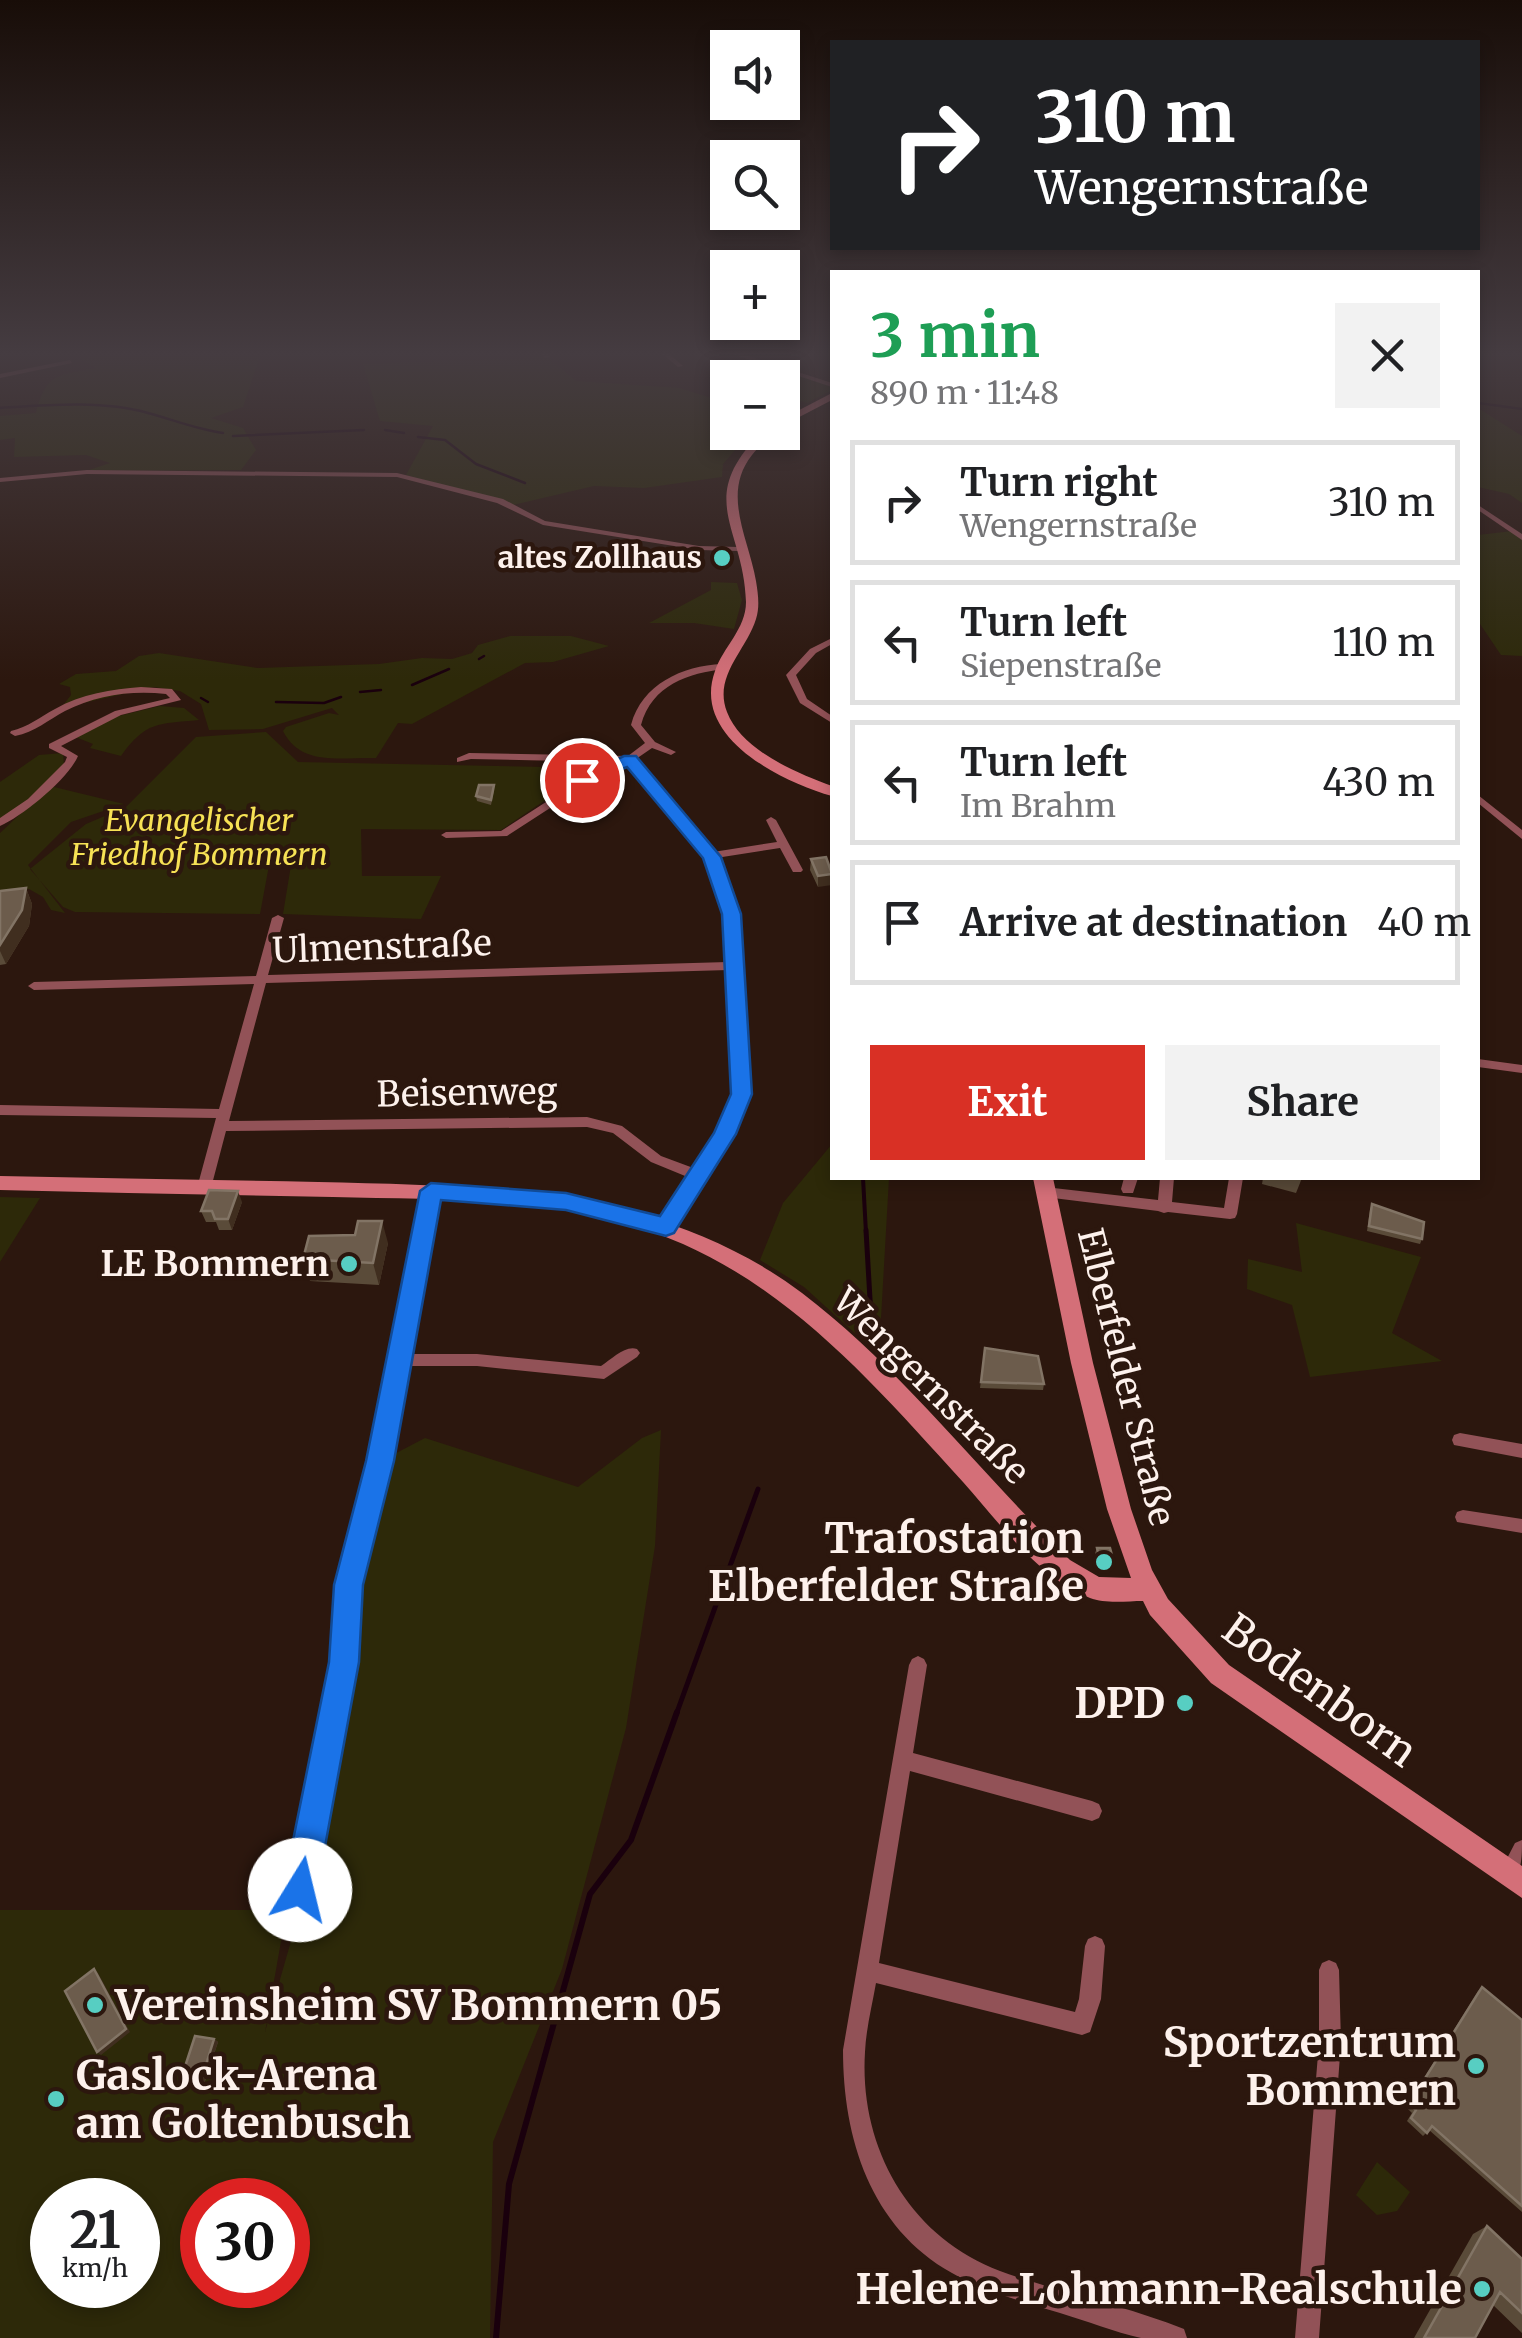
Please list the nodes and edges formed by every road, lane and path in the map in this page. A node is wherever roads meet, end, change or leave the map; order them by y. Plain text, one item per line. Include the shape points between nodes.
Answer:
1 (743, 462) edge
2 (0, 480) edge
3 (1480, 509) edge
4 (1522, 538) edge
5 (739, 549) junction
6 (830, 642) edge
7 (721, 670) junction
8 (830, 719) edge
9 (16, 733) dead end
10 (651, 744) junction
11 (671, 752) dead end
12 (461, 760) dead end
13 (623, 761) junction
14 (830, 789) edge
15 (1480, 800) edge
16 (771, 820) dead end
17 (0, 823) edge
18 (446, 835) dead end
19 (1522, 836) edge
20 (784, 844) junction
21 (711, 856) junction
22 (797, 870) dead end
23 (278, 918) dead end
24 (733, 966) junction
25 (262, 981) junction
26 (34, 986) dead end
27 (1480, 1062) edge
28 (1522, 1069) edge
29 (0, 1110) edge
30 (222, 1120) junction
31 (699, 1176) junction
32 (1167, 1180) edge
33 (1236, 1180) edge
34 (0, 1183) edge
35 (1044, 1185) edge
36 (204, 1188) junction
37 (431, 1191) junction
38 (1164, 1208) junction
39 (666, 1227) junction
40 (632, 1354) dead end
41 (399, 1360) junction
42 (1460, 1440) dead end
43 (1522, 1451) edge
44 (1463, 1517) dead end
45 (1522, 1526) edge
46 (1149, 1590) junction
47 (918, 1665) dead end
48 (904, 1760) junction
49 (1092, 1811) dead end
50 (1518, 1869) edge
51 (296, 1915) dead end
52 (1095, 1946) dead end
53 (1329, 1970) dead end
54 (868, 1971) junction
55 (1175, 2338) edge
56 (1307, 2338) edge

1 - 5 main road via 731,505
2 - 5 street via 88,472 397,475 500,501 543,523
3 - 4 street
5 - 7 main road via 752,609
6 - 8 street via 791,675 804,701
7 - 10 street via 686,672 640,710 636,725
7 - 14 main road via 718,702 738,737 775,766
9 - 17 street via 102,695 159,690 176,696 97,722 56,747 73,756 70,763
10 - 11 street
10 - 13 street
12 - 13 street
13 - 18 street via 502,834
13 - 21 street
15 - 19 street
16 - 20 street
20 - 21 street
20 - 22 street
21 - 24 street via 730,906
23 - 25 street
24 - 25 street, Ulmenstraße
24 - 31 street via 742,1094
25 - 26 street, Ulmenstraße
25 - 30 street
27 - 28 street
29 - 30 street, Beisenweg
30 - 31 street, Beisenweg via 575,1121 617,1128 656,1159
30 - 36 street
31 - 39 street
32 - 38 street
33 - 38 street via 1230,1214
34 - 36 main road, Wengernstraße
35 - 38 street
35 - 46 main road, Elberfelder Straße via 1119,1509
36 - 37 main road, Wengernstraße
37 - 39 main road, Wengernstraße via 566,1201
37 - 41 street
39 - 46 main road, Wengernstraße via 731,1257 814,1317 1061,1568 1096,1589
40 - 41 street via 604,1374 478,1360
41 - 51 street via 348,1585 344,1662
42 - 43 street
44 - 45 street
46 - 50 main road, Bodenborn via 1171,1624 1220,1674 1409,1805
47 - 48 street
48 - 49 street
48 - 54 street
52 - 54 street via 1082,2024
53 - 56 street via 1330,2042
54 - 55 street via 854,2050 854,2106 865,2154 898,2210 937,2248 976,2272

